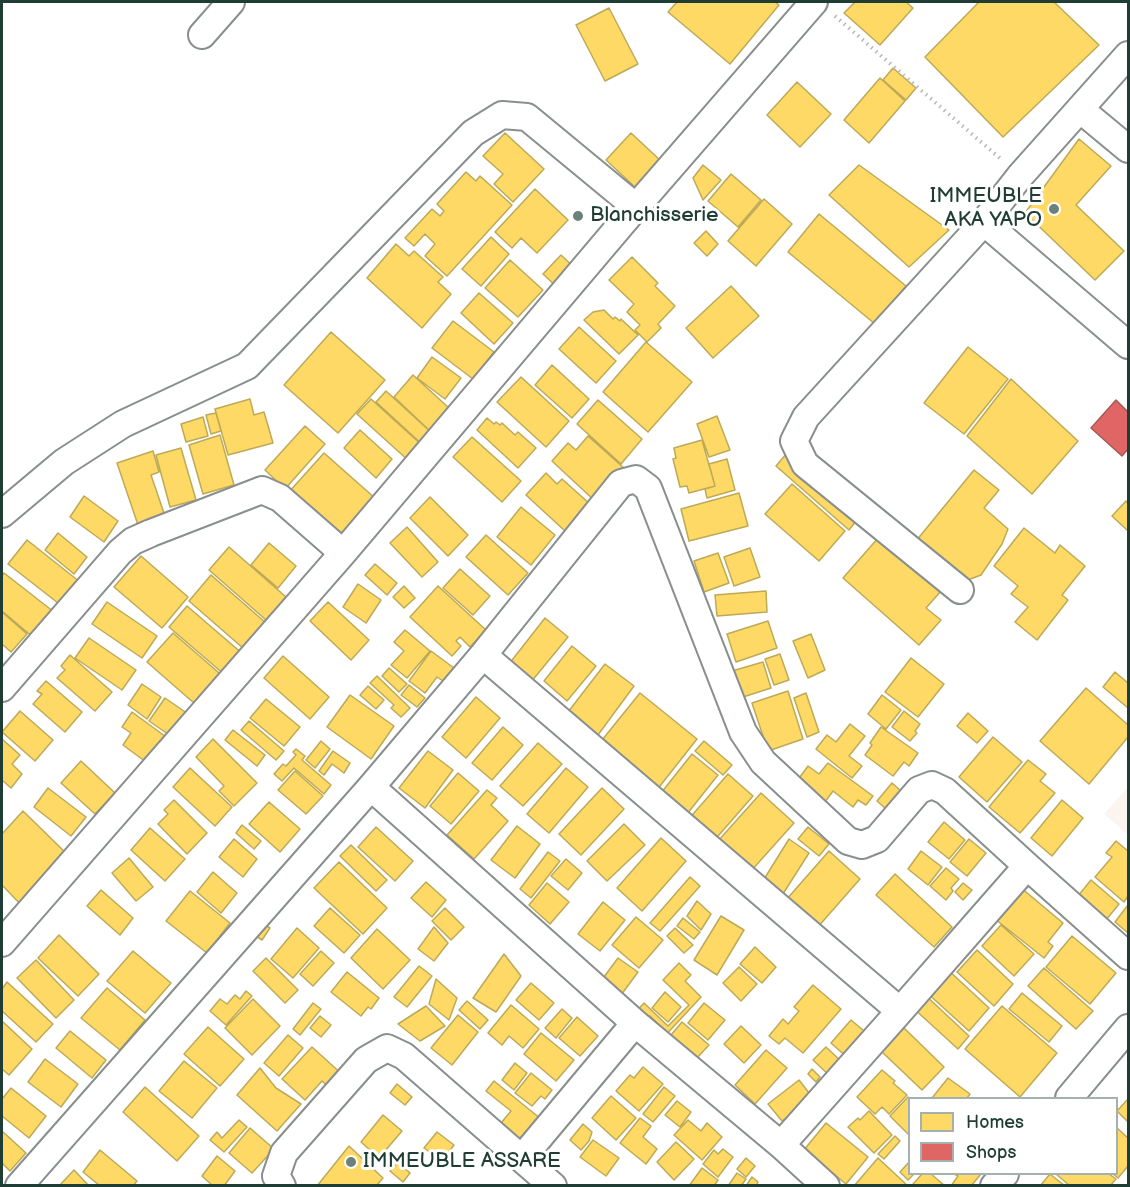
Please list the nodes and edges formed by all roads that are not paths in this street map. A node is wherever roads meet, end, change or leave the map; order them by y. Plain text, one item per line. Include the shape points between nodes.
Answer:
1 (231, 2) edge
2 (820, 5) edge
3 (202, 35) dead end
4 (1128, 55) edge
5 (1081, 110) junction
6 (1128, 149) edge
7 (636, 207) junction
8 (984, 222) junction
9 (1128, 345) edge
10 (2, 514) edge
11 (343, 553) junction
12 (960, 590) dead end
13 (483, 655) junction
14 (2, 688) edge
15 (371, 788) junction
16 (1027, 866) junction
17 (2, 943) edge
18 (1128, 956) edge
19 (900, 1011) junction
20 (636, 1023) junction
21 (1128, 1028) edge
22 (1070, 1097) edge
23 (781, 1145) junction
24 (522, 1158) junction
25 (20, 1185) edge
26 (282, 1185) edge
27 (553, 1185) edge
28 (826, 1185) edge

1 - 3 street
2 - 7 street
4 - 5 street
5 - 6 street
5 - 8 street
7 - 10 street via 527,117 502,115 473,133 248,366 123,424 63,462
7 - 11 street
8 - 9 street
8 - 12 street via 806,417 794,441 805,464
11 - 14 street via 280,498 262,490 151,533 120,552
11 - 17 street
13 - 15 street
13 - 16 street via 621,483 636,479 648,488 743,732 763,762 848,841 862,845 877,838 919,790 932,785 945,790
13 - 19 street
15 - 20 street
15 - 25 street
16 - 18 street
16 - 19 street
19 - 23 street
20 - 23 street
20 - 24 street
21 - 22 street
23 - 28 street
24 - 26 street via 404,1056 387,1048 366,1060 285,1153 276,1176
24 - 27 street

